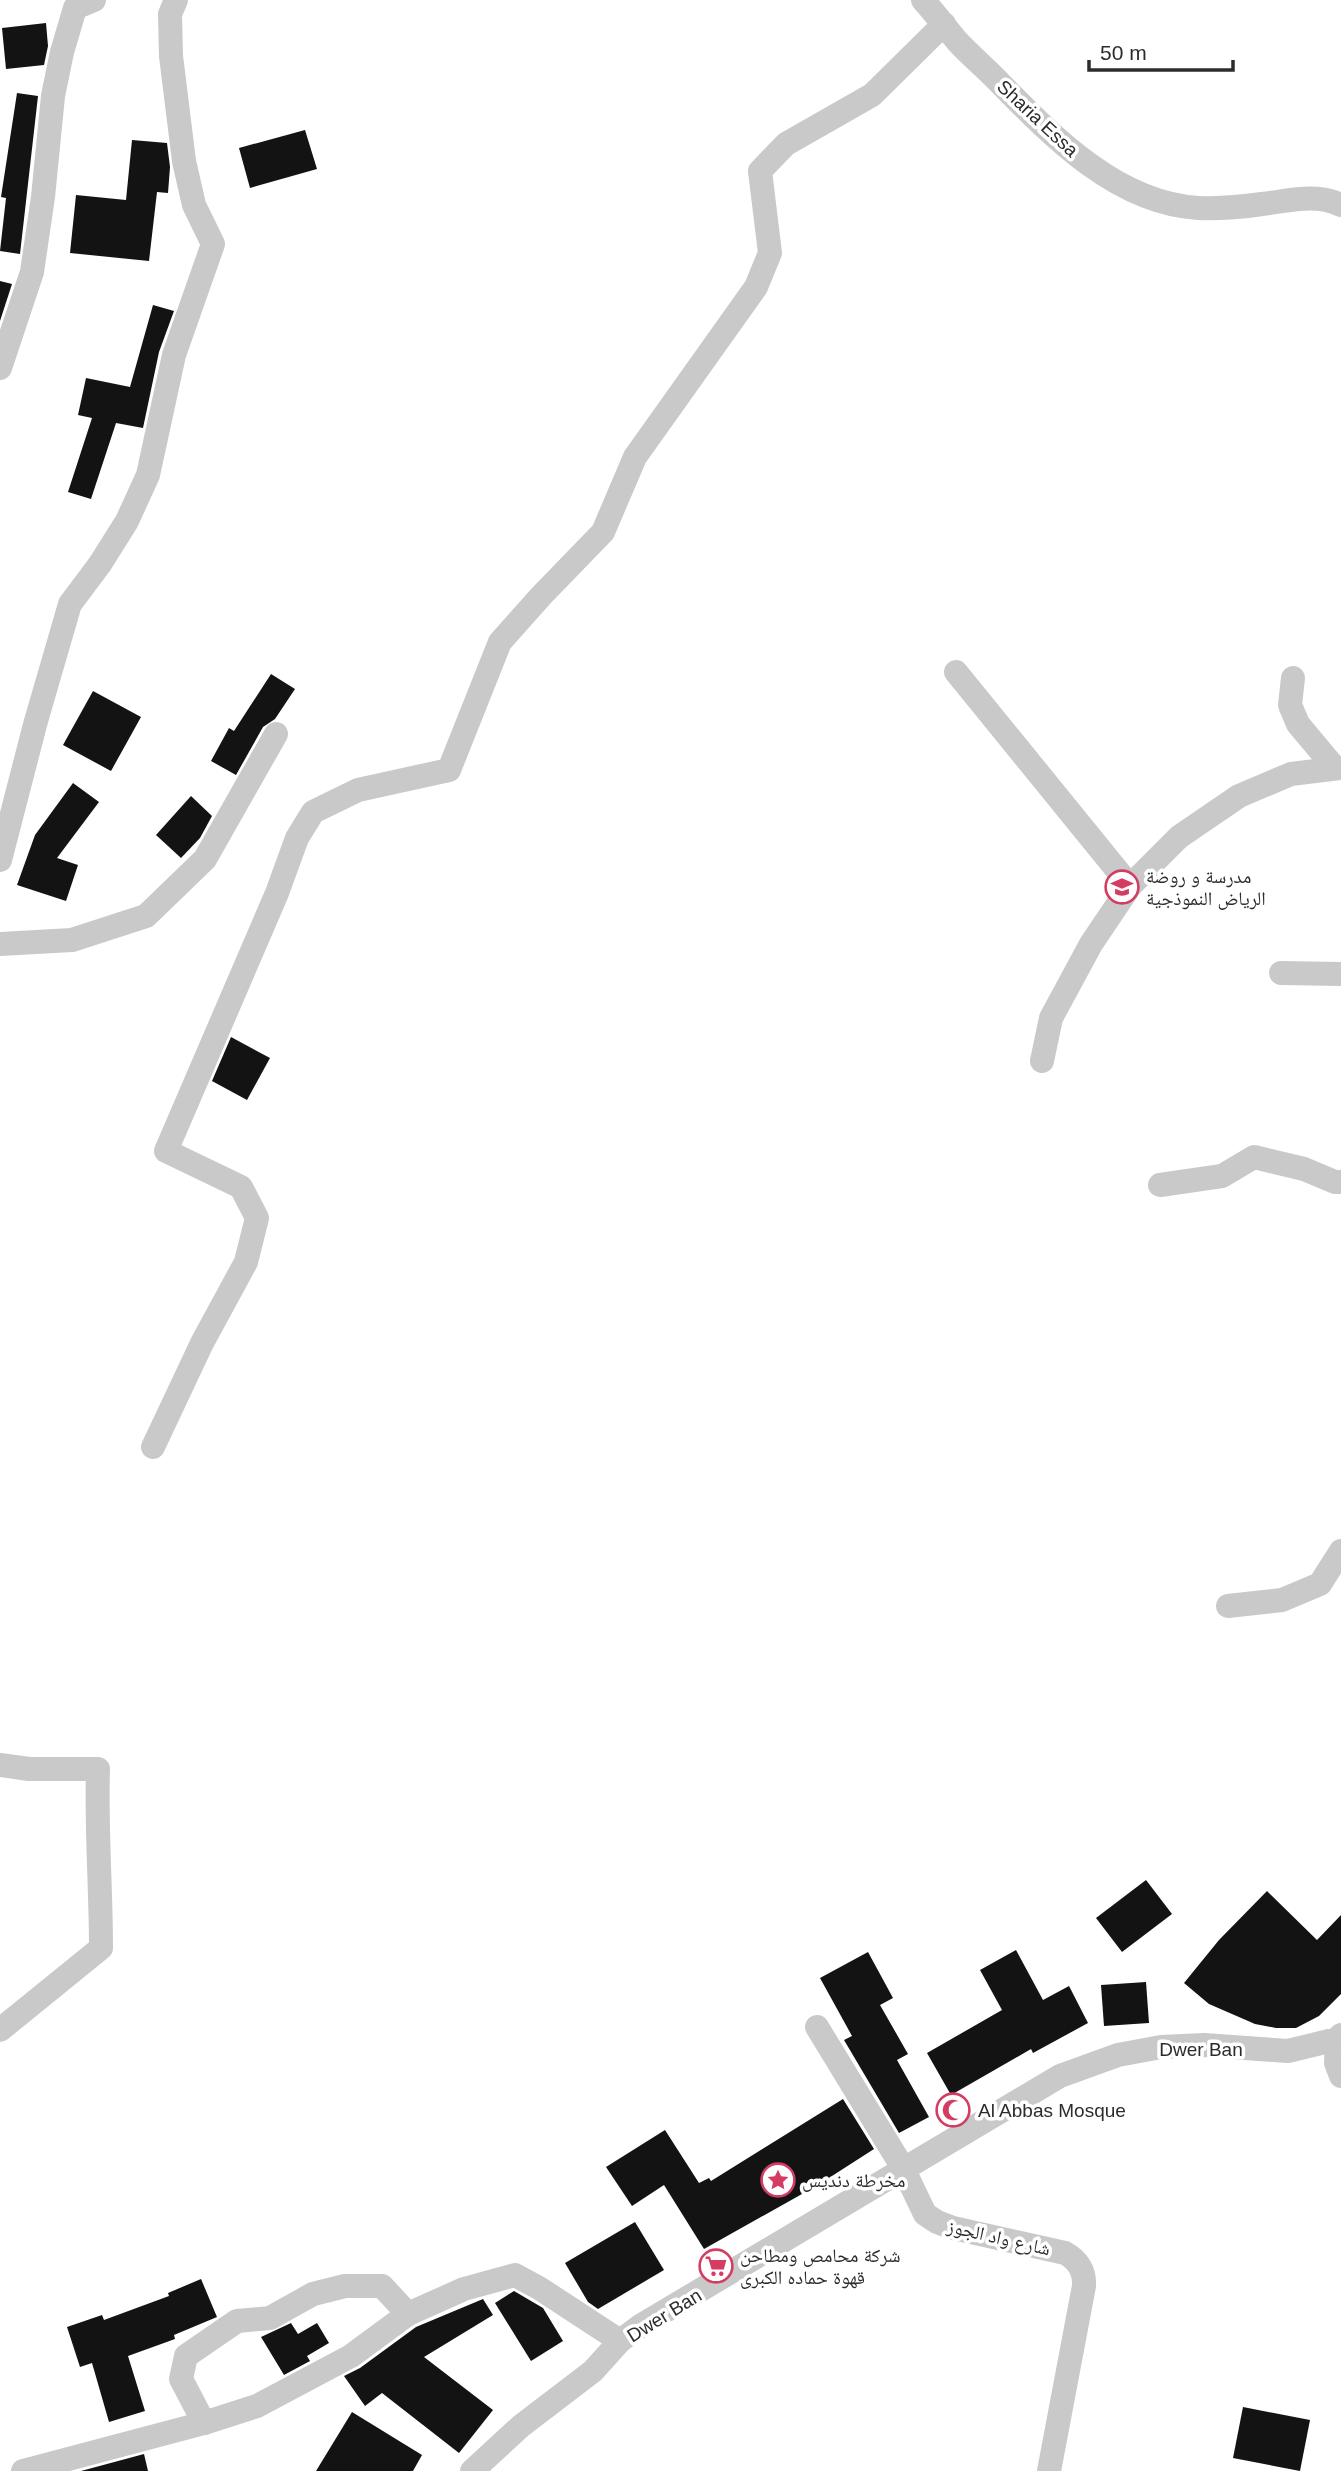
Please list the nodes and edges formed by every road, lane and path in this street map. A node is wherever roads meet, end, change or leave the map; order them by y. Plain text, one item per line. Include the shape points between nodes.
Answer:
1 (94, 0) edge
2 (176, 0) edge
3 (923, 0) edge
4 (944, 24) junction
5 (1341, 205) edge
6 (0, 368) edge
7 (956, 672) dead end
8 (1293, 678) dead end
9 (276, 734) dead end
10 (1337, 768) edge
11 (0, 860) edge
12 (1130, 886) junction
13 (0, 944) edge
14 (1281, 973) dead end
15 (1341, 974) edge
16 (1042, 1061) dead end
17 (1341, 1182) edge
18 (1160, 1185) dead end
19 (153, 1447) dead end
20 (1341, 1551) edge
21 (1228, 1606) dead end
22 (0, 1765) edge
23 (817, 2027) dead end
24 (0, 2030) edge
25 (1339, 2037) edge
26 (1341, 2076) edge
27 (903, 2168) junction
28 (408, 2314) junction
29 (620, 2341) junction
30 (204, 2423) junction
31 (23, 2471) edge
32 (472, 2471) edge
33 (1049, 2471) edge

1 - 6 street via 75,8 62,52 32,272
2 - 11 street via 170,14 171,56 184,161 194,205 213,244 174,355 148,475 127,521 70,604
3 - 4 street, Sharia Essa
4 - 5 street, Sharia Essa via 1048,133 1124,186 1180,206 1235,207 1307,198
4 - 19 street via 872,95 786,144 760,171 770,253 756,287 635,457 603,532 500,642 449,770 358,790 313,812 297,838 166,1151 241,1187 257,1218 246,1262
7 - 12 street
8 - 10 street via 1290,705 1298,724
9 - 13 street via 205,859 146,916 72,940
10 - 12 street via 1291,775 1238,796 1179,837
12 - 16 street via 1091,944 1051,1018
14 - 15 street
17 - 18 street via 1254,1157 1223,1176
20 - 21 street via 1320,1584 1282,1600
22 - 24 street via 98,1769 101,1948
23 - 27 street, شارع واد الجوز
25 - 26 street via 1336,2063
25 - 27 street, Dwer Ban via 1288,2051 1193,2045 1118,2055 1060,2076
27 - 29 street, Dwer Ban
27 - 33 street, شارع واد الجوز via 925,2214 937,2222 1065,2253 1080,2266 1084,2286
28 - 29 street via 464,2289 515,2275
28 - 30 street via 340,2362 257,2406
28 - 30 street via 382,2286 345,2286 313,2294 270,2318 237,2321 186,2356 181,2379
29 - 32 street, Dwer Ban via 593,2371
30 - 31 street

